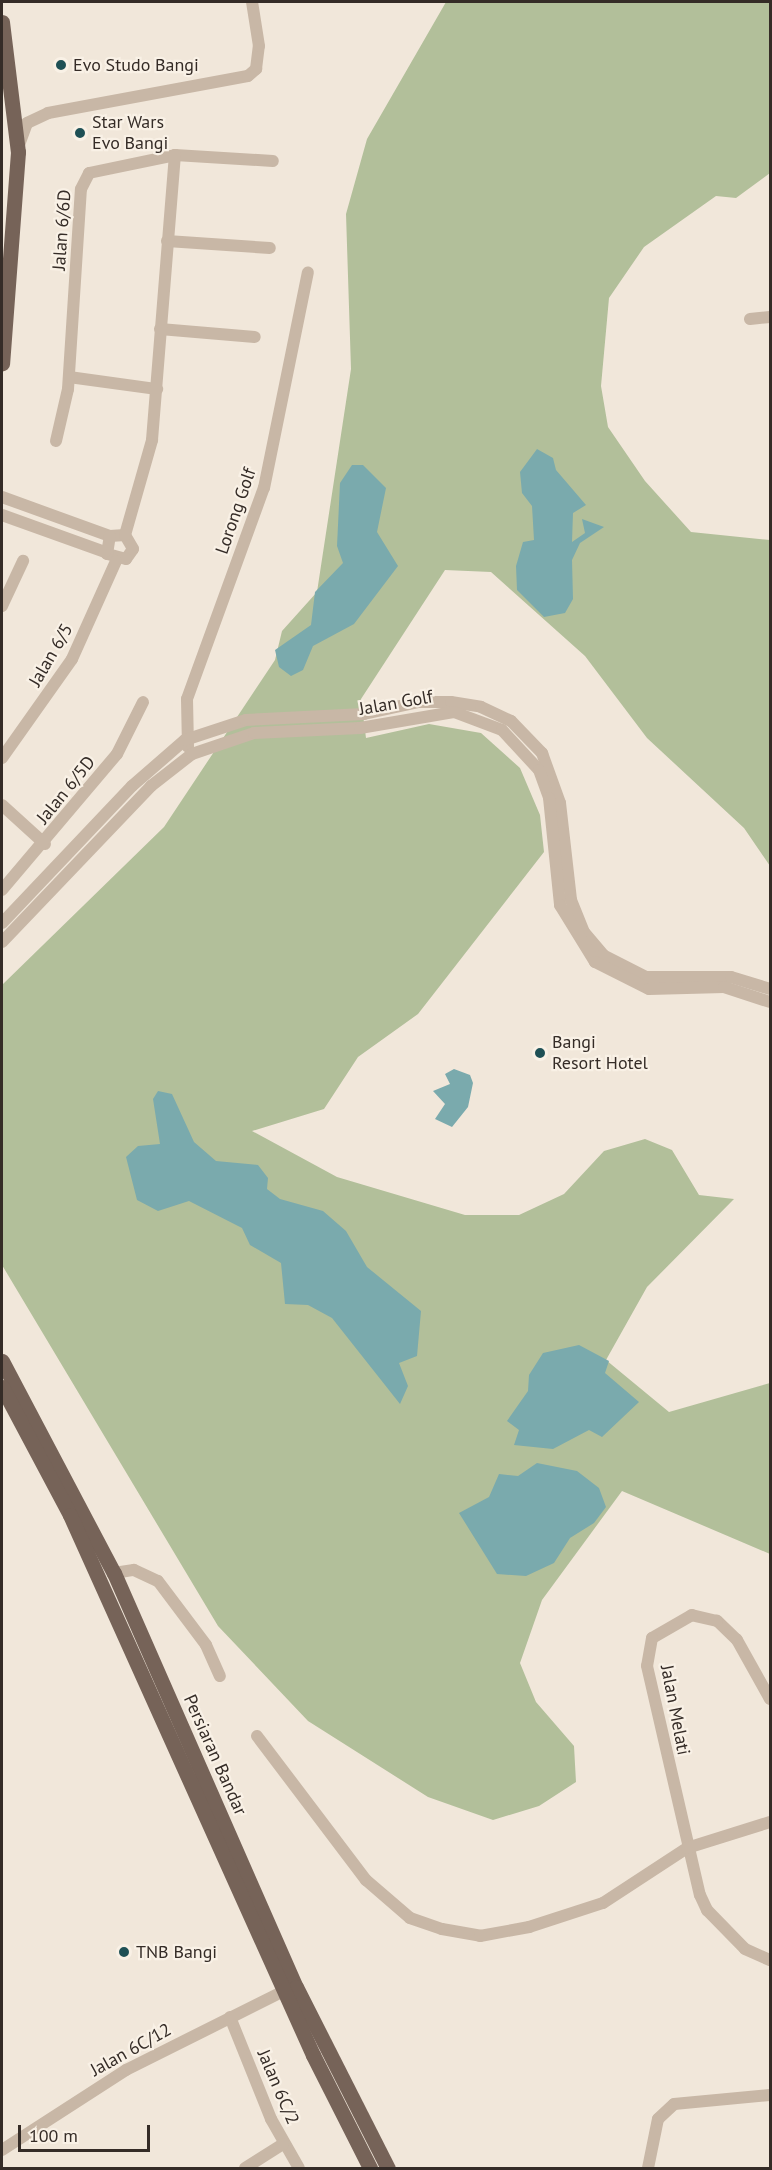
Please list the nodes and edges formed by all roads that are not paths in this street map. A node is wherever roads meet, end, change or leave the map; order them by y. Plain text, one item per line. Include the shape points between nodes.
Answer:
1 (252, 2) edge
2 (2, 22) edge
3 (18, 152) junction
4 (175, 155) junction
5 (273, 161) dead end
6 (167, 241) junction
7 (270, 248) dead end
8 (308, 272) dead end
9 (771, 317) edge
10 (750, 319) dead end
11 (160, 329) junction
12 (255, 337) dead end
13 (2, 363) edge
14 (69, 377) junction
15 (157, 389) junction
16 (56, 441) dead end
17 (2, 497) edge
18 (2, 515) edge
19 (126, 535) junction
20 (110, 536) junction
21 (105, 552) junction
22 (23, 561) dead end
23 (116, 561) junction
24 (2, 606) edge
25 (143, 702) dead end
26 (184, 711) junction
27 (209, 730) junction
28 (185, 740) junction
29 (166, 754) junction
30 (192, 754) junction
31 (2, 758) edge
32 (2, 805) edge
33 (45, 844) junction
34 (2, 890) edge
35 (2, 923) edge
36 (2, 942) edge
37 (771, 989) edge
38 (771, 1002) edge
39 (2, 1361) edge
40 (2, 1387) edge
41 (114, 1573) junction
42 (220, 1676) dead end
43 (771, 1699) edge
44 (258, 1736) dead end
45 (771, 1822) edge
46 (687, 1848) junction
47 (771, 1960) edge
48 (284, 1991) junction
49 (230, 2018) junction
50 (771, 2095) edge
51 (283, 2144) junction
52 (2, 2150) edge
53 (245, 2169) edge
54 (299, 2169) edge
55 (370, 2169) edge
56 (388, 2169) edge
57 (648, 2169) edge

1 - 3 street via 259,46 256,69 239,80 48,113 25,125
2 - 3 main road
3 - 13 main road
4 - 5 street, Jalan 6/6D
4 - 6 street
4 - 14 street, Jalan 6/6D via 97,168 84,180
6 - 7 street
6 - 11 street
8 - 26 street, Lorong Golf via 264,488
9 - 10 street
11 - 12 street
11 - 15 street
14 - 15 street
14 - 16 street, Jalan 6/6D
15 - 19 street via 152,440
17 - 20 street
18 - 21 street
19 - 20 street
19 - 23 street via 131,553
20 - 21 street
21 - 23 street
22 - 24 street
23 - 31 street, Jalan 6/5 via 72,659
25 - 33 street, Jalan 6/5D via 117,754
26 - 27 street via 191,721
26 - 28 street, Lorong Golf
26 - 29 street
27 - 28 street, Jalan Golf
27 - 37 street, Jalan Golf via 252,719 364,714 435,700 496,713 530,738 551,770 571,900 596,948 619,967 646,977 731,976
28 - 29 street, Jalan Golf
28 - 30 street, Lorong Golf
29 - 35 street, Jalan Golf
30 - 36 street, Jalan Golf via 151,786
30 - 38 street, Jalan Golf via 242,735 360,728 433,713 487,721 520,747 545,784 560,905 588,956 611,975 649,989 724,987
32 - 33 street
33 - 34 street, Jalan 6/5D
39 - 41 main road, Persiaran Bandar
40 - 48 main road, Persiaran Bandar via 70,1515
41 - 42 street via 134,1570 158,1581 206,1645
41 - 56 main road, Persiaran Bandar via 296,1987
43 - 46 street, Jalan Melati via 737,1640 717,1621 692,1615 652,1638 646,1666
44 - 46 street via 366,1880 410,1918 442,1929 480,1936 540,1924 603,1903
45 - 46 street
46 - 47 street, Jalan Melati via 707,1910 745,1949
48 - 49 street, Jalan 6C/12
48 - 55 main road, Persiaran Bandar
49 - 51 street, Jalan 6C/2
49 - 52 street, Jalan 6C/12 via 126,2070
50 - 57 street via 674,2104 658,2119
51 - 53 street
51 - 54 street, Jalan 6C/2

